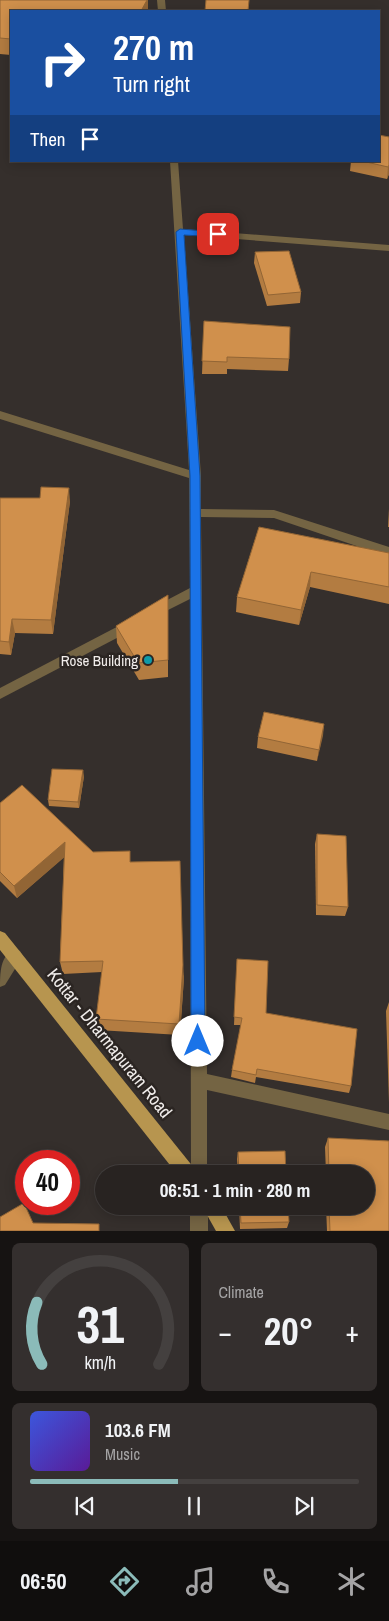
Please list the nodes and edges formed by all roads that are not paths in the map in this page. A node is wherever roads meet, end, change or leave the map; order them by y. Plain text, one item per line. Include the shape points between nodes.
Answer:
1 (174, 162) edge
2 (180, 232) junction
3 (389, 248) edge
4 (0, 415) edge
5 (195, 476) junction
6 (195, 513) junction
7 (389, 552) edge
8 (196, 590) junction
9 (0, 694) edge
10 (0, 938) edge
11 (15, 956) junction
12 (0, 980) edge
13 (198, 1080) junction
14 (389, 1122) edge
15 (181, 1165) edge
16 (199, 1165) edge
17 (199, 1215) edge
18 (216, 1215) edge
19 (199, 1231) edge
20 (226, 1231) edge

1 - 2 street
2 - 3 street
2 - 5 street
4 - 5 street
5 - 6 street
6 - 7 street via 274,514
6 - 8 street
8 - 9 street
8 - 13 street
10 - 11 main road, Kottar - Dharmapuram Road
11 - 12 street
11 - 15 main road, Kottar - Dharmapuram Road
13 - 14 street
13 - 16 street
17 - 19 street
18 - 20 main road

